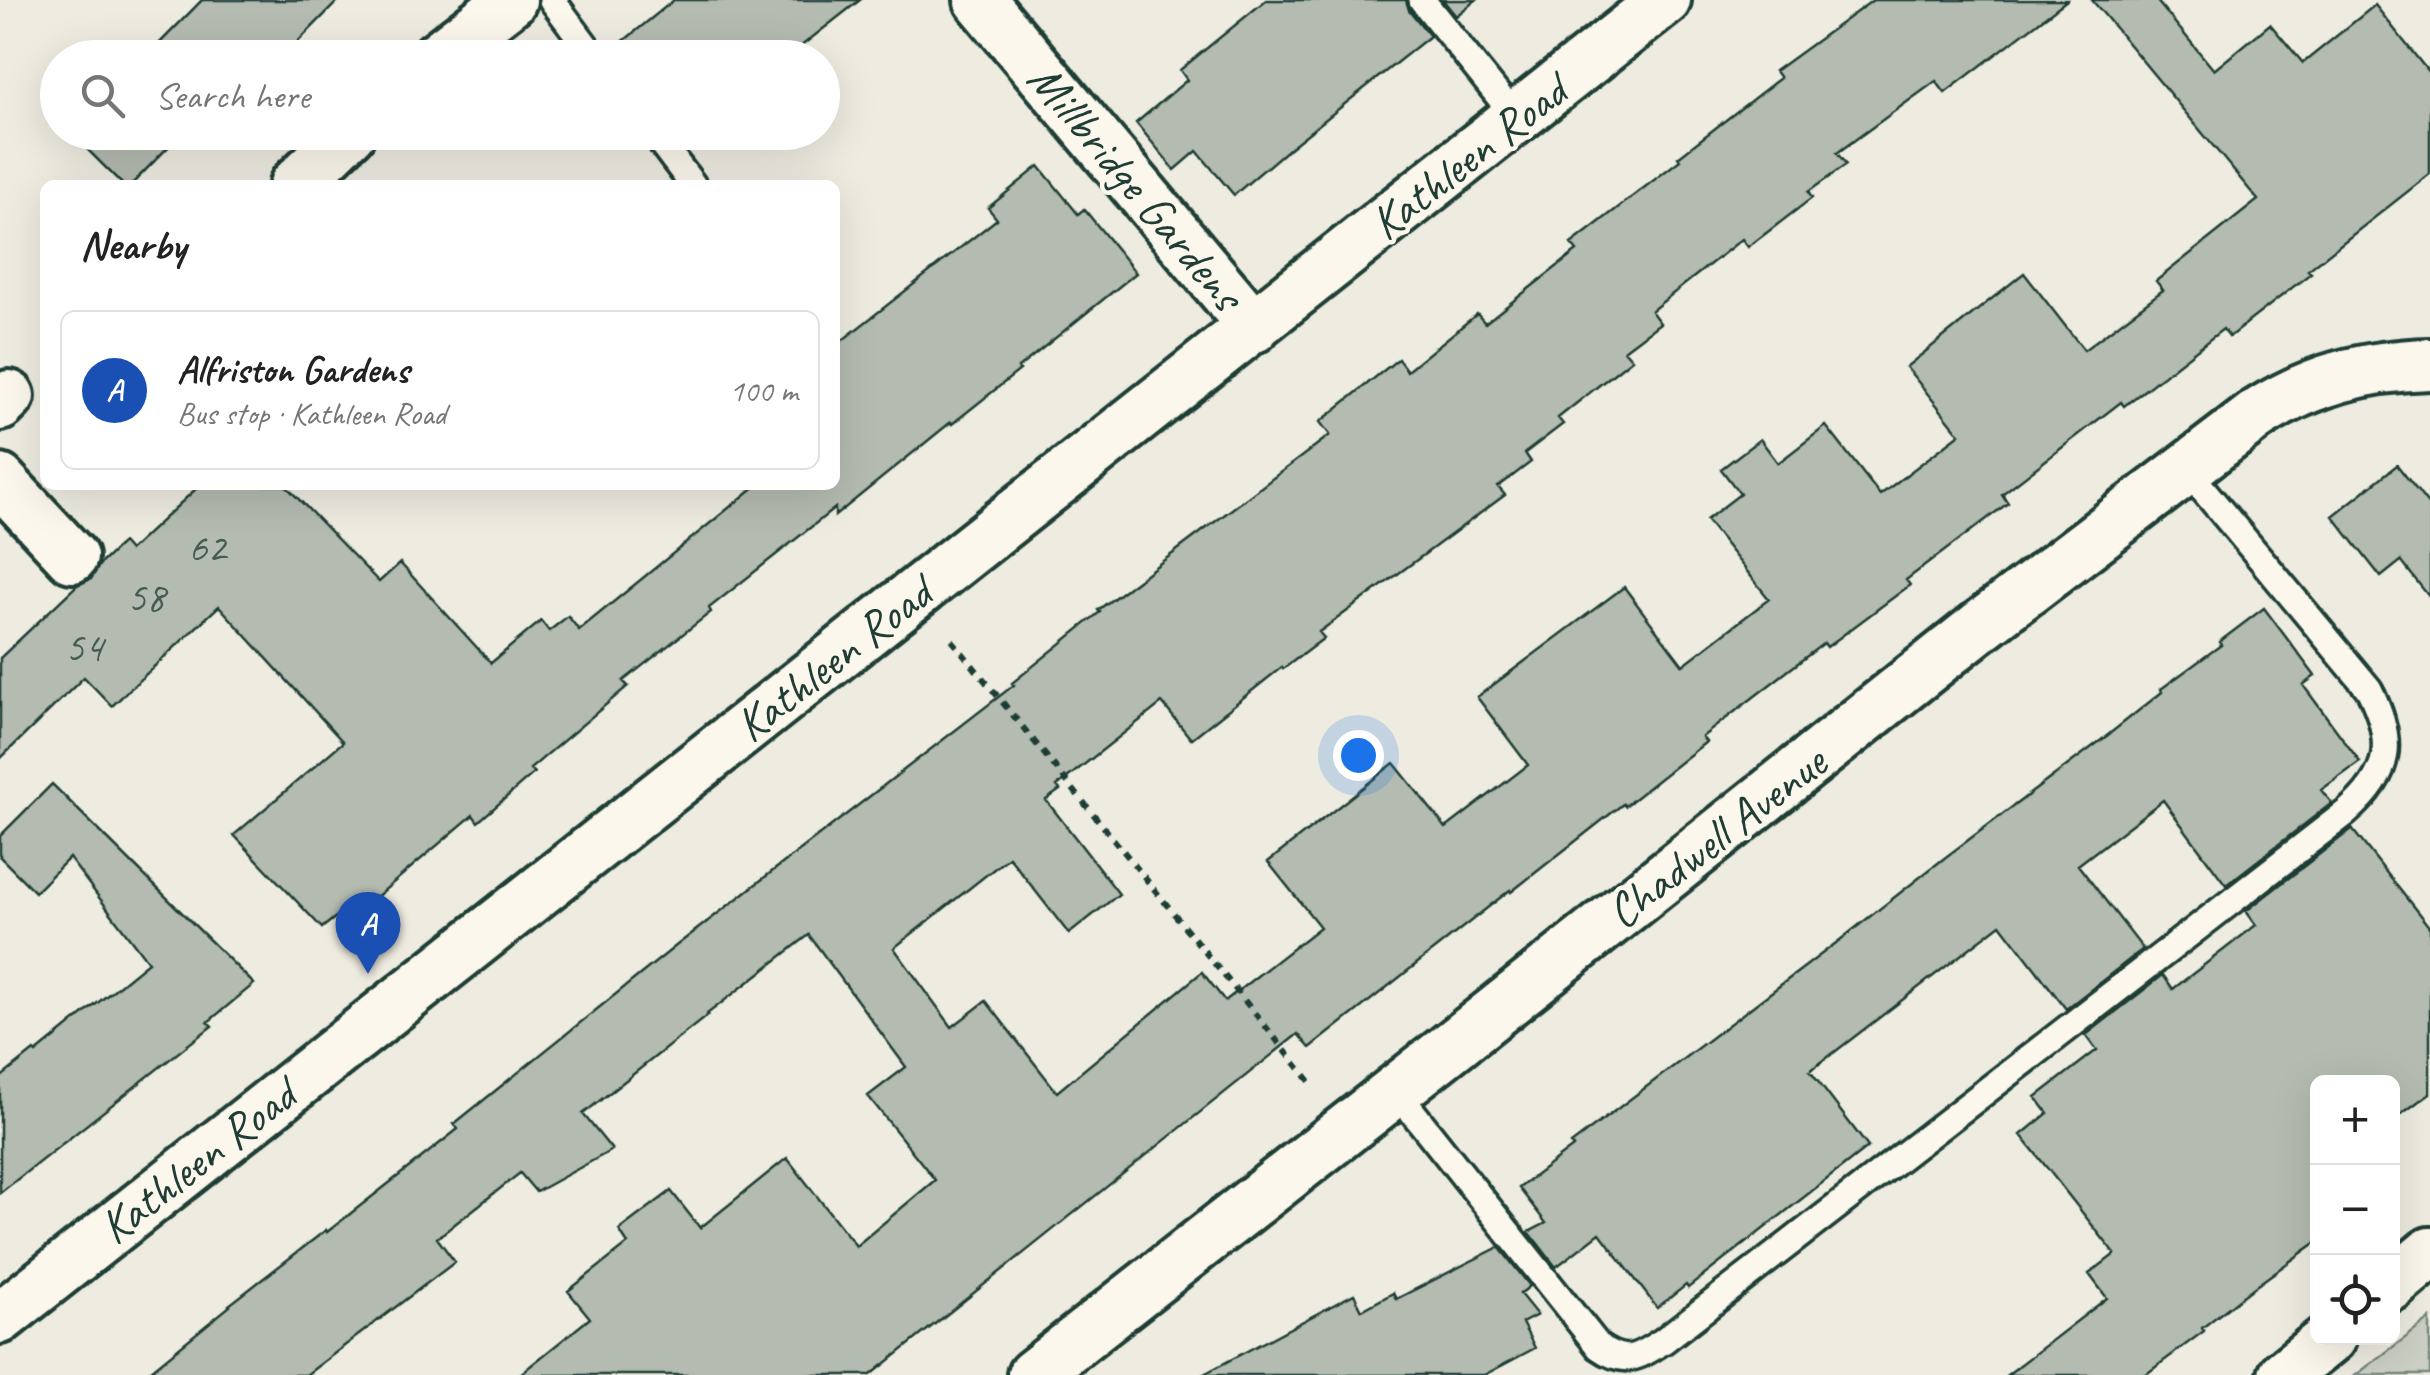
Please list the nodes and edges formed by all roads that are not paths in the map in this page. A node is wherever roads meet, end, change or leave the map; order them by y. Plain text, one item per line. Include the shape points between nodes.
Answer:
1 (512, 0) edge
2 (552, 0) edge
3 (980, 0) edge
4 (1422, 0) edge
5 (1665, 0) edge
6 (458, 40) edge
7 (582, 40) edge
8 (1517, 119) junction
9 (331, 150) edge
10 (666, 150) edge
11 (300, 180) edge
12 (689, 180) edge
13 (1254, 327) junction
14 (2430, 364) edge
15 (2186, 469) junction
16 (0, 480) edge
17 (72, 557) dead end
18 (1396, 1090) junction
19 (2430, 1252) edge
20 (2400, 1278) edge
21 (0, 1318) edge
22 (2321, 1345) edge
23 (1033, 1375) edge
24 (2284, 1375) edge

1 - 6 street
2 - 7 lane
3 - 13 street, Millbridge Gardens
4 - 8 lane
5 - 8 street, Kathleen Road
8 - 13 street, Kathleen Road
9 - 11 street
10 - 12 lane
13 - 21 street, Kathleen Road
14 - 15 street, Chadwell Avenue via 2374,368 2290,395
15 - 18 street, Chadwell Avenue
15 - 18 lane via 2380,711 2385,756 2378,778 2348,812 1663,1341 1628,1359 1599,1347
16 - 17 street
18 - 23 street, Chadwell Avenue
19 - 20 street
22 - 24 street

